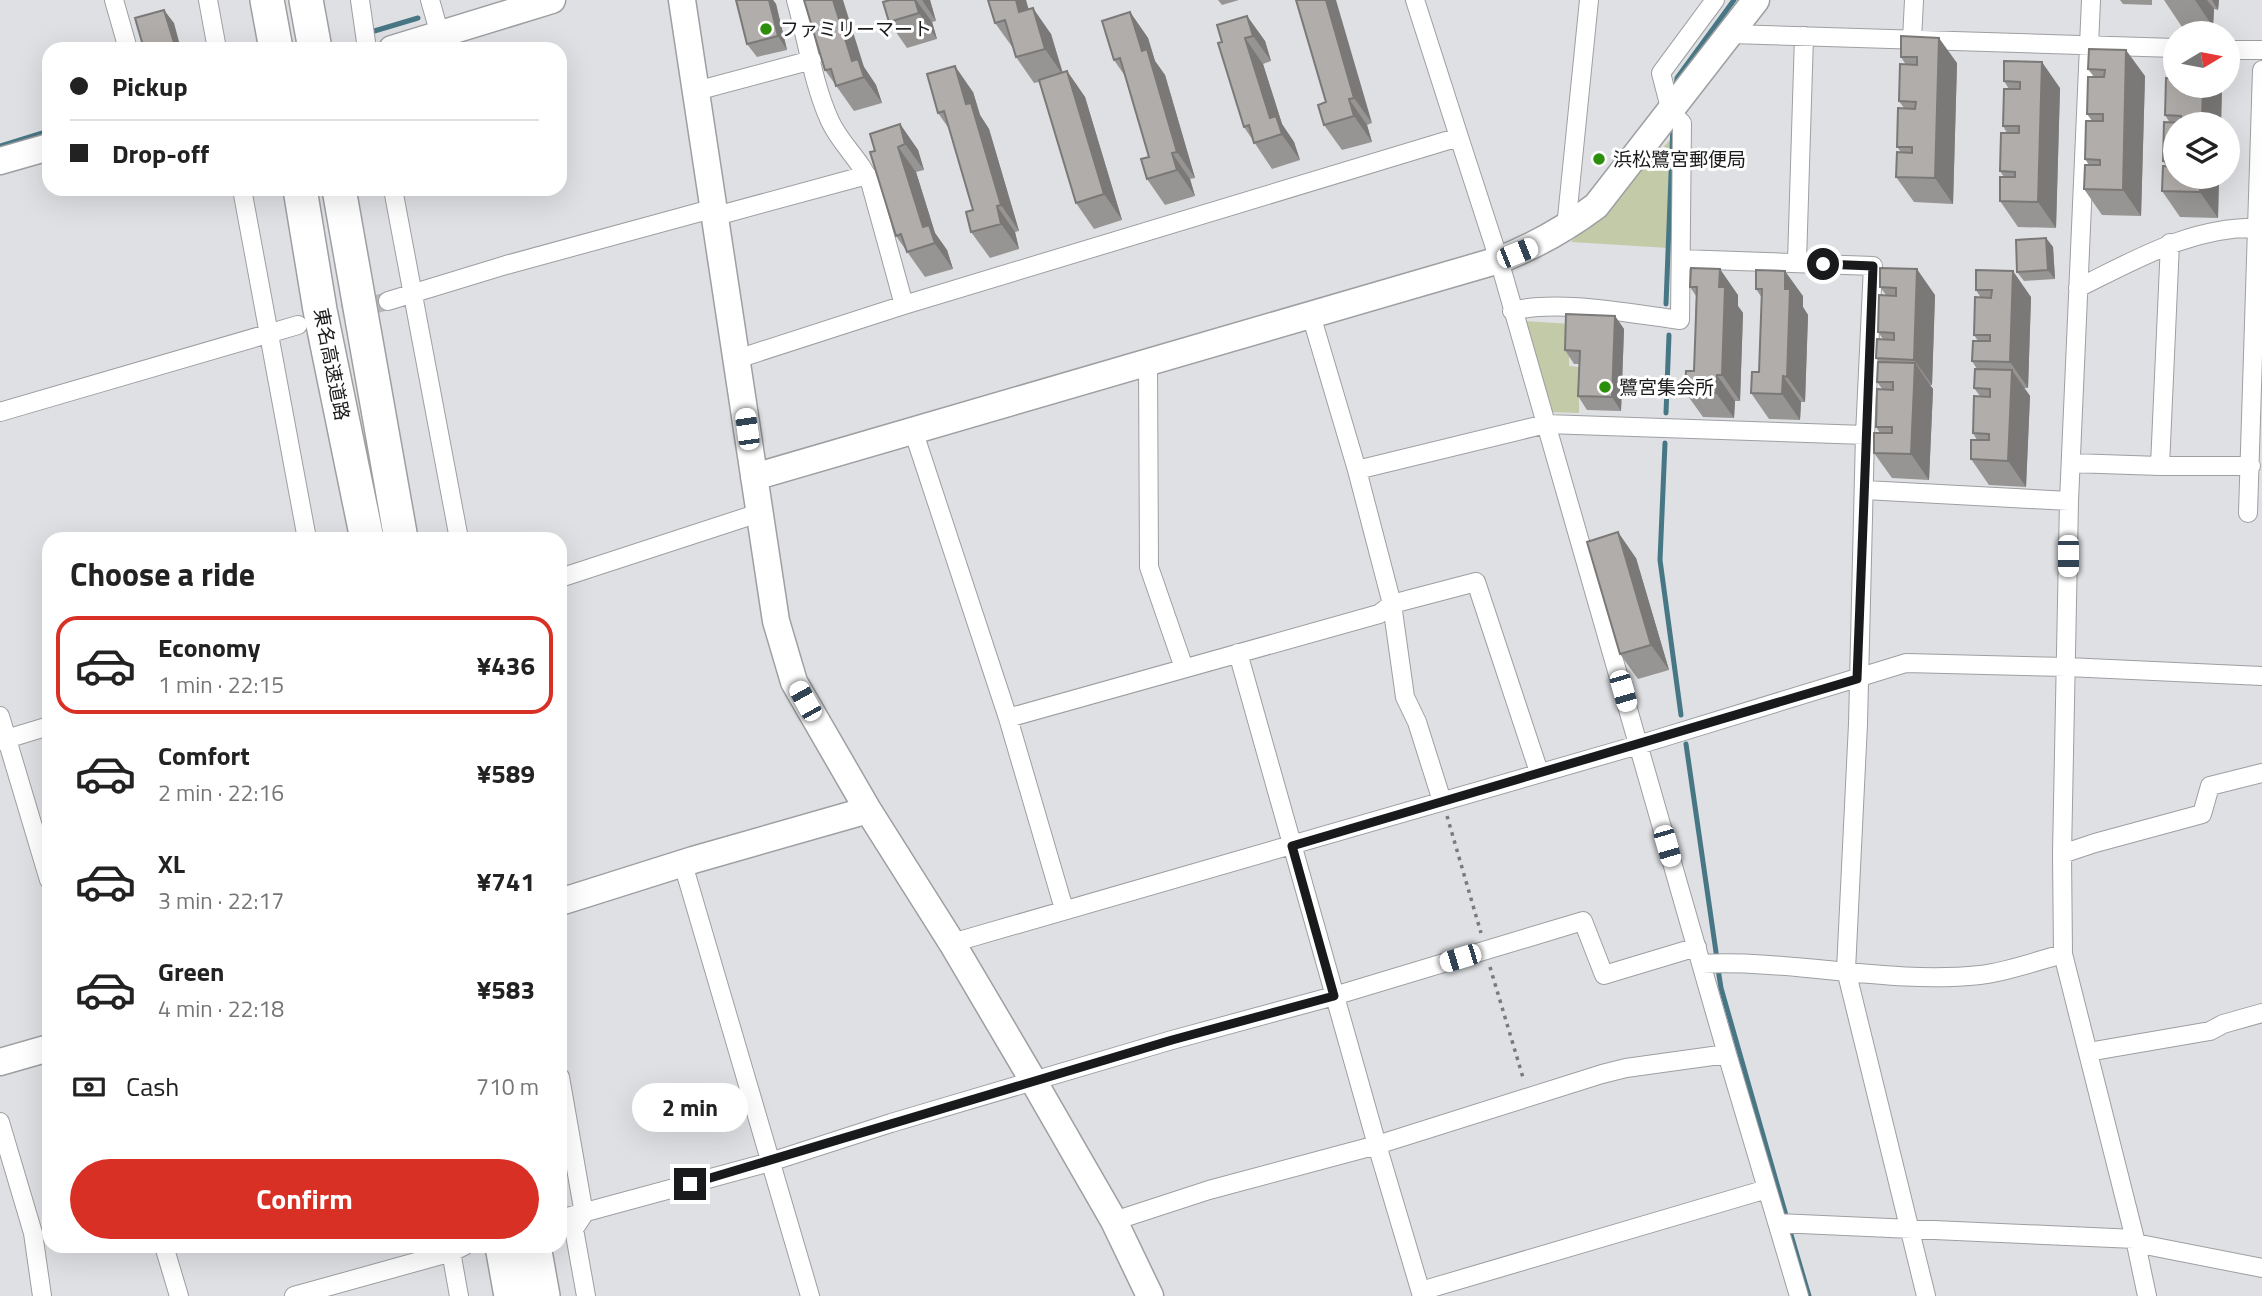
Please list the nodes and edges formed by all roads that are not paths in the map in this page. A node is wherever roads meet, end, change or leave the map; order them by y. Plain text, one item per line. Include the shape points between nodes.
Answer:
1 (114, 0) edge
2 (208, 0) edge
3 (267, 0) edge
4 (306, 0) edge
5 (360, 0) edge
6 (430, 0) edge
7 (552, 0) edge
8 (682, 0) edge
9 (796, 0) edge
10 (1415, 0) edge
11 (1589, 0) edge
12 (1715, 0) edge
13 (1756, 0) edge
14 (1914, 0) edge
15 (2091, 0) edge
16 (1731, 34) junction
17 (440, 35) junction
18 (1804, 36) junction
19 (1912, 40) junction
20 (126, 42) edge
21 (216, 42) edge
22 (275, 42) edge
23 (314, 42) edge
24 (366, 42) edge
25 (416, 42) edge
26 (2089, 46) junction
27 (2163, 48) edge
28 (2240, 50) edge
29 (2262, 50) edge
30 (812, 60) junction
31 (2262, 70) edge
32 (696, 91) junction
33 (1676, 109) junction
34 (1459, 137) junction
35 (42, 149) edge
36 (0, 161) edge
37 (867, 175) junction
38 (243, 196) edge
39 (301, 196) edge
40 (340, 196) edge
41 (394, 196) edge
42 (715, 212) junction
43 (1566, 228) junction
44 (2260, 228) edge
45 (2170, 243) junction
46 (1681, 259) junction
47 (1499, 260) junction
48 (1797, 262) junction
49 (2078, 288) junction
50 (412, 293) junction
51 (388, 301) tunnel mouth
52 (904, 305) junction
53 (1512, 312) junction
54 (1311, 315) junction
55 (298, 325) tunnel mouth
56 (268, 336) junction
57 (2258, 342) edge
58 (737, 359) junction
59 (1148, 362) junction
60 (0, 412) edge
61 (1546, 424) junction
62 (913, 430) junction
63 (1865, 435) junction
64 (2255, 458) edge
65 (2071, 463) junction
66 (2160, 466) junction
67 (1357, 470) junction
68 (754, 477) junction
69 (1865, 490) junction
70 (2069, 501) junction
71 (759, 513) junction
72 (2248, 513) dead end
73 (306, 532) edge
74 (366, 532) edge
75 (400, 532) edge
76 (458, 532) edge
77 (567, 576) edge
78 (1392, 604) junction
79 (1238, 653) junction
80 (2067, 667) junction
81 (1184, 668) junction
82 (2262, 676) edge
83 (1857, 679) junction
84 (0, 716) edge
85 (1008, 719) junction
86 (42, 728) edge
87 (4, 740) edge
88 (1638, 744) junction
89 (1539, 772) junction
90 (2262, 774) edge
91 (1442, 801) junction
92 (867, 810) junction
93 (1292, 846) junction
94 (2062, 854) junction
95 (42, 858) edge
96 (683, 864) junction
97 (567, 900) edge
98 (1064, 909) junction
99 (952, 943) junction
100 (1697, 947) junction
101 (2063, 954) junction
102 (1704, 964) junction
103 (1846, 970) junction
104 (1334, 996) junction
105 (2262, 1013) edge
106 (42, 1050) edge
107 (2088, 1052) junction
108 (1727, 1054) junction
109 (0, 1062) edge
110 (1034, 1082) junction
111 (567, 1117) edge
112 (0, 1122) edge
113 (1377, 1145) junction
114 (770, 1162) junction
115 (1767, 1189) junction
116 (584, 1214) junction
117 (567, 1218) edge
118 (1114, 1221) junction
119 (1784, 1223) junction
120 (1910, 1230) junction
121 (2135, 1241) junction
122 (166, 1253) edge
123 (438, 1253) edge
124 (455, 1253) edge
125 (503, 1253) edge
126 (535, 1253) edge
127 (2262, 1268) edge
128 (1421, 1294) edge
129 (42, 1296) edge
130 (179, 1296) edge
131 (294, 1296) edge
132 (459, 1296) edge
133 (511, 1296) edge
134 (543, 1296) edge
135 (586, 1296) edge
136 (810, 1296) edge
137 (1150, 1296) edge
138 (1799, 1296) edge
139 (1926, 1296) edge
140 (2147, 1296) edge

1 - 20 street
2 - 21 street
3 - 22 highway
4 - 23 highway
5 - 24 street
6 - 17 street
7 - 17 street
8 - 32 street
9 - 30 street
10 - 34 street
11 - 43 street
12 - 33 street via 1661,74
13 - 16 street
14 - 19 street
15 - 26 street
16 - 18 street
16 - 33 street
17 - 25 street
18 - 19 street
18 - 48 street
19 - 26 street
26 - 27 street
26 - 49 street
28 - 29 street
30 - 32 street
30 - 37 street via 839,139
31 - 44 street
32 - 42 street
33 - 43 street via 1596,206
33 - 46 street
34 - 47 street
34 - 52 street
35 - 36 street
37 - 42 street
37 - 52 street
38 - 56 street
39 - 74 highway, 東名高速道路
40 - 75 highway, 東名高速道路
41 - 50 street
42 - 50 street
42 - 58 street
43 - 47 street
44 - 45 street via 2241,226
44 - 57 street
45 - 49 street
45 - 66 street
46 - 48 street
46 - 53 street via 1680,320 1551,306
47 - 53 street
47 - 54 street
48 - 63 street via 1873,266
49 - 65 street
50 - 51 street
50 - 76 street
52 - 58 street
53 - 61 street
54 - 59 street
54 - 67 street
55 - 56 street
56 - 60 street
56 - 73 street
57 - 64 street
58 - 68 street
59 - 62 street
59 - 81 street via 1149,567
61 - 63 street
61 - 67 street
61 - 88 street
62 - 68 street
62 - 85 street
63 - 69 street
64 - 66 street
64 - 72 street
65 - 66 street
65 - 70 street
67 - 78 street
68 - 71 street
69 - 70 street
69 - 83 street
70 - 80 street
71 - 77 street
71 - 92 street via 776,621 794,682
78 - 79 street via 1379,614
78 - 89 street via 1476,582
78 - 91 street via 1405,697
79 - 81 street
79 - 93 street
80 - 82 street
80 - 83 street via 1906,663
80 - 94 street
81 - 85 street
83 - 88 street
83 - 103 street
84 - 87 street
85 - 98 street
86 - 87 street
87 - 95 street
88 - 89 street
88 - 100 street
89 - 91 street
90 - 94 street via 2210,786 2202,814
91 - 93 street
92 - 96 street
92 - 99 street
93 - 98 street
93 - 104 street
94 - 101 street
96 - 97 street
96 - 114 street
98 - 99 street
99 - 110 street
100 - 102 street
100 - 104 street via 1604,975 1584,922
101 - 103 street via 1981,975 1917,977
101 - 107 street
102 - 103 street
102 - 108 street
103 - 120 street
104 - 110 street
104 - 113 street
105 - 107 street via 2210,1031
106 - 109 street
107 - 121 street
108 - 113 street via 1602,1074
108 - 115 street
110 - 114 street
110 - 118 street
111 - 116 street
112 - 129 street via 33,1233
113 - 118 street
113 - 128 street
114 - 116 street
114 - 136 street
115 - 119 street
115 - 128 street
116 - 117 street
116 - 135 street via 574,1229
118 - 137 street
119 - 120 street
119 - 138 street
120 - 121 street
120 - 139 street
121 - 127 street
121 - 140 street
122 - 130 street
123 - 131 street
124 - 132 street
125 - 133 highway
126 - 134 highway

